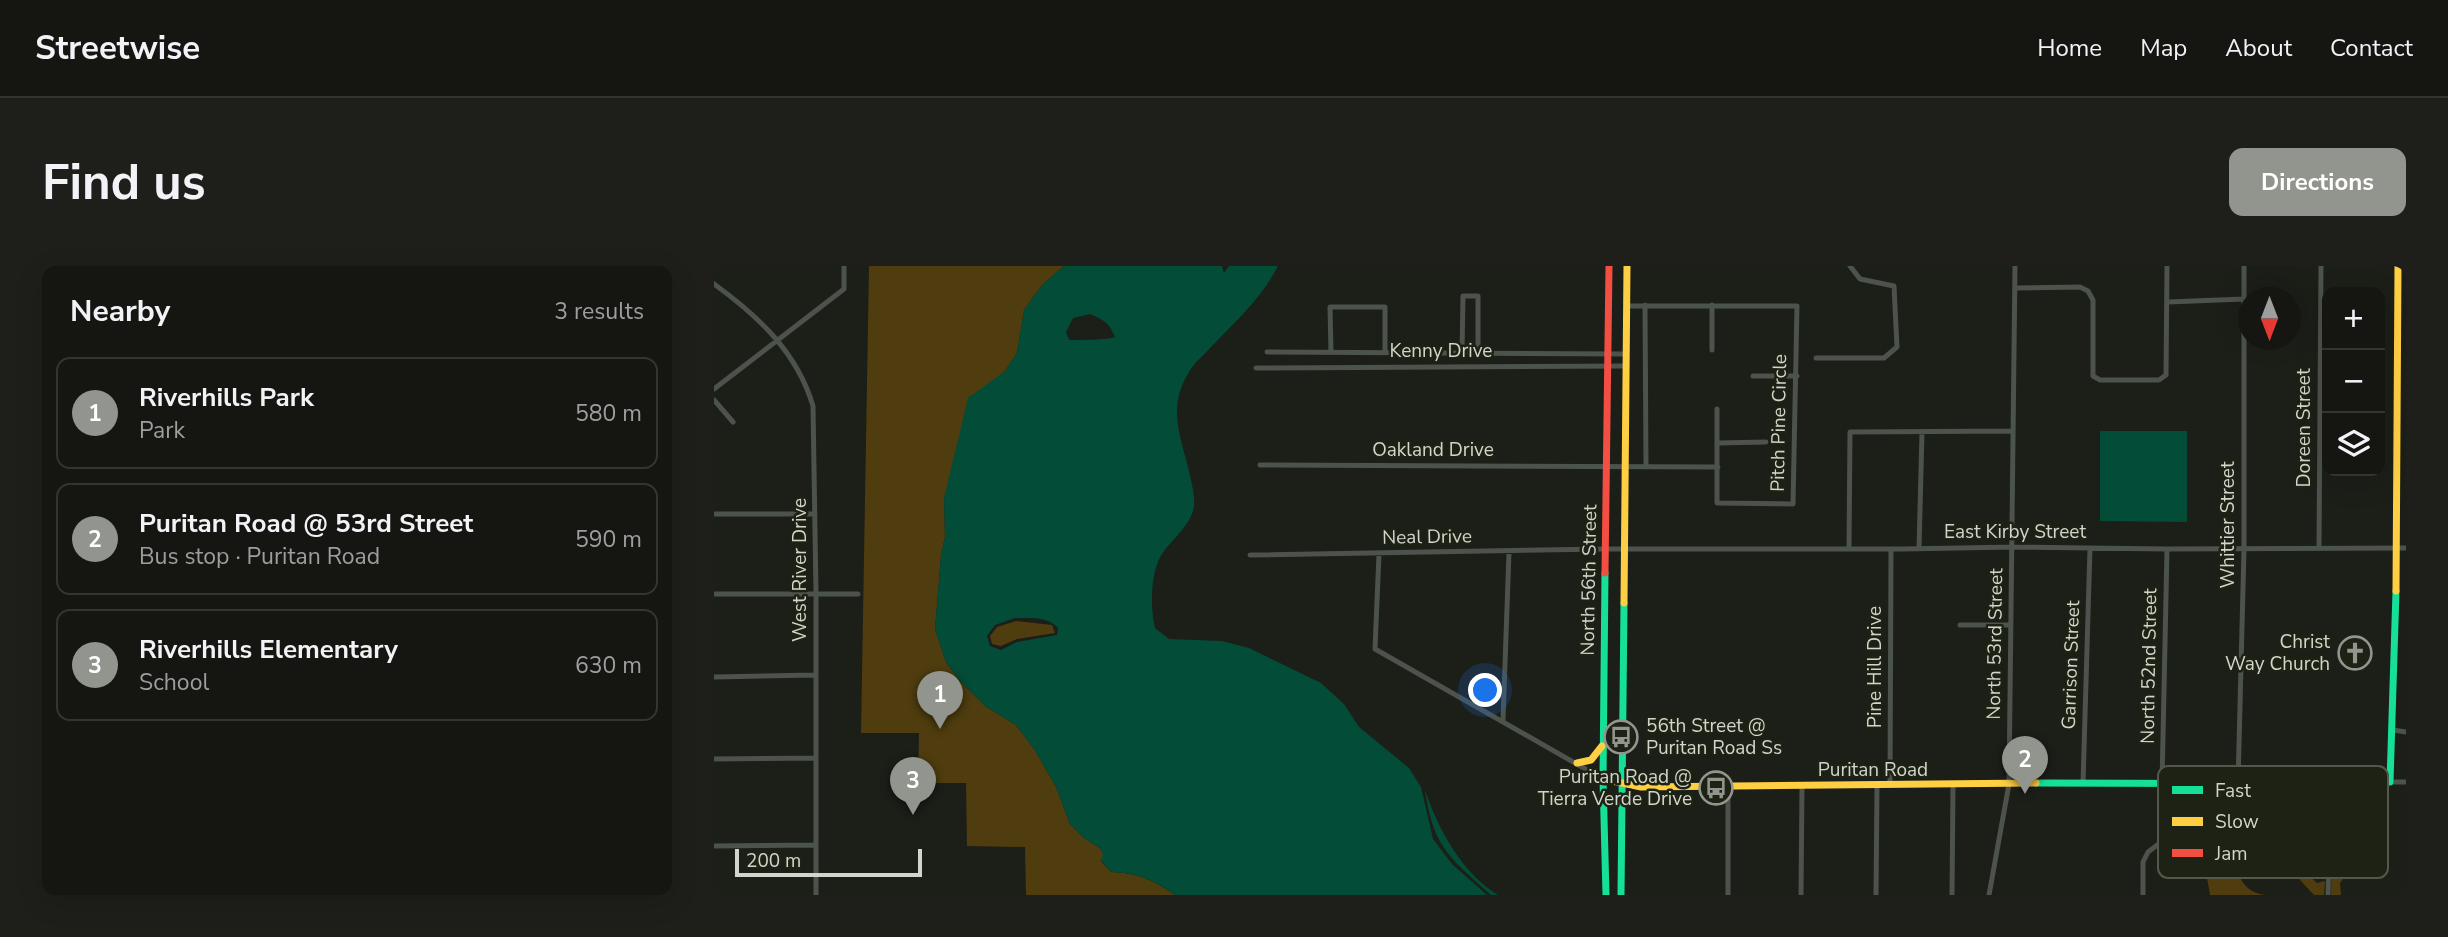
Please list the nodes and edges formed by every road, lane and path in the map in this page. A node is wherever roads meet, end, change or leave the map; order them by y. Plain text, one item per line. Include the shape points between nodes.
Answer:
1 (844, 266) edge
2 (1609, 266) edge
3 (1628, 266) edge
4 (1850, 266) edge
5 (2015, 266) edge
6 (2167, 266) edge
7 (2244, 266) edge
8 (2321, 266) edge
9 (2398, 266) edge
10 (714, 284) edge
11 (2244, 287) edge
12 (2015, 288) junction
13 (2238, 299) edge
14 (2168, 302) junction
15 (1645, 305) junction
16 (1712, 305) junction
17 (1627, 306) junction
18 (779, 341) junction
19 (1712, 350) dead end
20 (2244, 350) edge
21 (1267, 352) dead end
22 (1331, 352) junction
23 (1385, 352) junction
24 (1478, 352) junction
25 (1462, 353) junction
26 (1608, 354) junction
27 (1626, 354) junction
28 (1816, 358) dead end
29 (1608, 366) junction
30 (1626, 366) junction
31 (1256, 368) dead end
32 (1753, 376) dead end
33 (1797, 376) junction
34 (714, 389) edge
35 (714, 400) edge
36 (1717, 409) dead end
37 (733, 422) dead end
38 (2012, 431) junction
39 (1922, 432) junction
40 (1766, 442) dead end
41 (1718, 443) junction
42 (1260, 465) dead end
43 (1606, 466) junction
44 (1624, 466) junction
45 (1646, 466) junction
46 (1718, 467) junction
47 (2402, 485) edge
48 (714, 513) edge
49 (815, 514) junction
50 (2013, 547) junction
51 (2397, 547) junction
52 (1849, 548) junction
53 (2090, 548) junction
54 (2319, 548) junction
55 (2406, 548) edge
56 (1605, 549) junction
57 (1623, 549) junction
58 (1891, 549) junction
59 (1919, 549) junction
60 (2167, 549) junction
61 (2244, 549) junction
62 (1508, 552) junction
63 (1379, 554) junction
64 (1250, 555) dead end
65 (816, 593) junction
66 (714, 594) edge
67 (858, 594) dead end
68 (1960, 625) dead end
69 (2010, 625) junction
70 (2396, 646) junction
71 (2406, 646) edge
72 (1604, 650) junction
73 (1623, 650) junction
74 (816, 675) junction
75 (714, 677) edge
76 (1503, 720) junction
77 (2393, 730) junction
78 (2406, 732) edge
79 (1603, 743) junction
80 (714, 758) edge
81 (816, 758) junction
82 (1577, 763) junction
83 (2162, 766) edge
84 (2238, 766) edge
85 (1603, 779) junction
86 (2390, 782) joint
87 (2406, 782) edge
88 (2083, 783) junction
89 (1621, 784) junction
90 (2009, 784) junction
91 (2158, 784) edge
92 (1727, 785) junction
93 (1889, 785) junction
94 (1953, 785) junction
95 (1802, 786) junction
96 (1877, 786) junction
97 (2158, 844) edge
98 (816, 845) junction
99 (714, 846) edge
100 (816, 895) edge
101 (1606, 895) edge
102 (1621, 895) edge
103 (1728, 895) edge
104 (1801, 895) edge
105 (1876, 895) edge
106 (1952, 895) edge
107 (1989, 895) edge
108 (2143, 895) edge

1 - 18 street via 844,289
2 - 26 main road, North 56th Street
3 - 17 main road, North 56th Street
4 - 28 street via 1860,279 1894,286 1897,347 1884,358
5 - 12 street, North 53rd Street
6 - 14 street
7 - 11 street, Whittier Street
8 - 54 street, Doreen Street
9 - 47 main road
10 - 18 street, West River Drive
12 - 14 street via 2080,286 2088,291 2093,300 2093,376 2100,380 2159,380 2166,375
12 - 38 street, North 53rd Street
13 - 14 street
15 - 16 street, Pitch Pine Circle
15 - 17 street, Pitch Pine Circle
15 - 45 street
16 - 19 street
16 - 33 street, Pitch Pine Circle via 1797,306
17 - 27 main road, North 56th Street
18 - 34 street
18 - 49 street, West River Drive via 806,382 813,406
20 - 61 street, Whittier Street
21 - 22 street
22 - 23 street
22 - 23 street via 1330,307 1385,307
23 - 25 street
24 - 25 street
24 - 25 street via 1478,296 1463,296
24 - 26 street
26 - 27 street
26 - 29 main road, North 56th Street
27 - 30 main road, North 56th Street
29 - 30 street, Kenny Drive
29 - 31 street, Kenny Drive
29 - 43 main road, North 56th Street
30 - 44 main road, North 56th Street
32 - 33 street
33 - 46 street, Pitch Pine Circle via 1793,504 1717,503
35 - 37 street
36 - 41 street
38 - 39 street
38 - 50 street, North 53rd Street
39 - 52 street via 1850,432
39 - 59 street
40 - 41 street
41 - 46 street
42 - 43 street, Oakland Drive
43 - 44 street, Oakland Drive
43 - 56 main road, North 56th Street
44 - 45 street
44 - 57 main road, North 56th Street
45 - 46 street
47 - 51 main road
48 - 49 street
49 - 65 street, West River Drive
50 - 53 street, East Kirby Street
50 - 59 street, East Kirby Street
50 - 69 street, North 53rd Street
51 - 54 street, East Kirby Street
51 - 55 street, East Kirby Street
51 - 70 main road
52 - 57 street, East Kirby Street
52 - 58 street, East Kirby Street
53 - 60 street, East Kirby Street
53 - 88 street, Garrison Street
54 - 61 street, East Kirby Street
56 - 57 street, East Kirby Street
56 - 62 street, Neal Drive
56 - 72 main road, North 56th Street
57 - 73 main road, North 56th Street
58 - 59 street, East Kirby Street
58 - 93 street, Pine Hill Drive
60 - 61 street, East Kirby Street
60 - 83 street, North 52nd Street
61 - 84 street, Whittier Street
62 - 63 street, Neal Drive
62 - 76 street
63 - 64 street, Neal Drive
63 - 76 street, Puritan Road via 1375,649
65 - 66 street
65 - 67 street
65 - 74 street, West River Drive
68 - 69 street
69 - 90 street, North 53rd Street
70 - 71 street
70 - 77 main road
72 - 73 main road
72 - 79 main road, North 56th Street
73 - 89 main road, North 56th Street
74 - 75 street
74 - 81 street, West River Drive
76 - 82 street, Puritan Road
77 - 78 street
77 - 86 main road
79 - 82 main road via 1591,760
79 - 85 main road, North 56th Street
80 - 81 street
81 - 98 street, West River Drive
82 - 85 street, Puritan Road
85 - 89 main road, Puritan Road
85 - 101 main road, North 56th Street
86 - 87 street, Puritan Road
88 - 90 main road, Puritan Road
88 - 91 main road, Puritan Road
89 - 92 main road, Puritan Road
89 - 102 main road, North 56th Street
90 - 94 main road, Puritan Road
90 - 107 street, North 53rd Street
92 - 95 main road, Puritan Road
92 - 103 street
93 - 94 main road, Puritan Road
93 - 96 main road, Puritan Road
94 - 106 street
95 - 96 main road, Puritan Road
95 - 104 street
96 - 105 street
97 - 108 street via 2143,862
98 - 99 street
98 - 100 street, West River Drive

